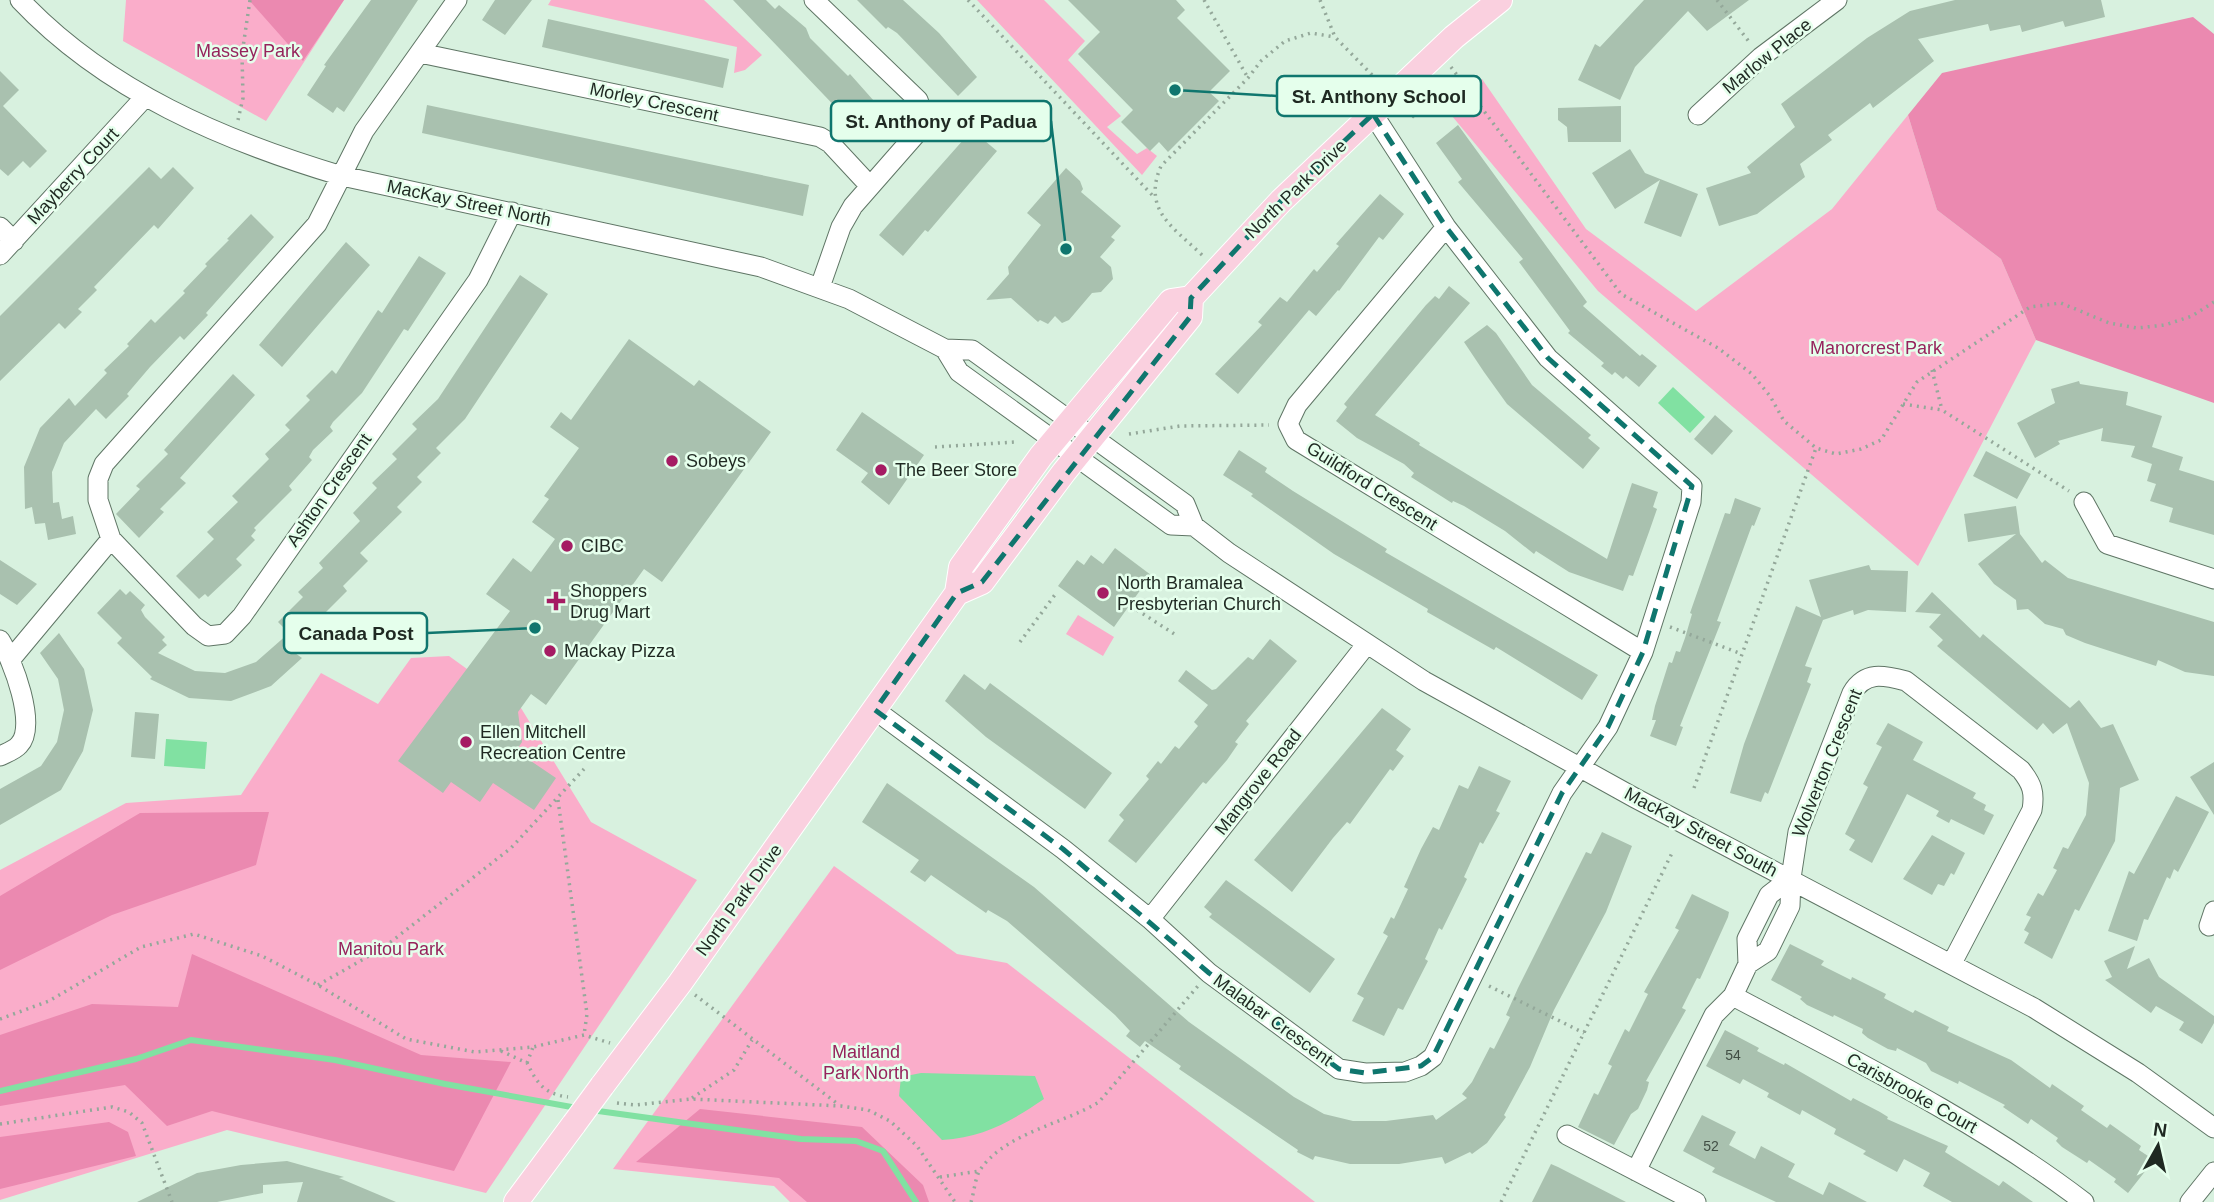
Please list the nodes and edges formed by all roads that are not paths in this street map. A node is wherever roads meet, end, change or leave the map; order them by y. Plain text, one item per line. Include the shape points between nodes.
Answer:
1 (457, 0) edge
2 (814, 0) edge
3 (1500, 0) edge
4 (1837, 0) edge
5 (24, 2) edge
6 (420, 53) junction
7 (145, 97) junction
8 (1373, 114) junction
9 (1698, 115) dead end
10 (342, 176) junction
11 (869, 185) junction
12 (512, 212) junction
13 (1446, 227) junction
14 (5, 241) edge
15 (820, 287) junction
16 (1191, 298) junction
17 (946, 349) junction
18 (1069, 420) junction
19 (1054, 440) junction
20 (1084, 447) junction
21 (2084, 502) road end
22 (111, 539) junction
23 (2214, 579) edge
24 (957, 593) junction
25 (0, 640) edge
26 (1366, 645) junction
27 (1643, 652) junction
28 (11, 659) junction
29 (875, 710) junction
30 (0, 756) edge
31 (1579, 768) junction
32 (1791, 878) junction
33 (1150, 919) junction
34 (1952, 963) junction
35 (1733, 996) junction
36 (2214, 1128) edge
37 (1567, 1135) dead end
38 (1636, 1171) junction
39 (2214, 1172) edge
40 (516, 1202) edge
41 (1696, 1202) edge
42 (2084, 1202) edge
43 (2190, 1202) edge

1 - 6 street
2 - 11 street via 918,100 922,111 916,133
3 - 8 main road, North Park Drive
4 - 9 street, Marlow Place via 1761,57
5 - 7 street, MacKay Street North via 74,47
6 - 10 street via 364,131
6 - 11 street, Morley Crescent via 820,137
7 - 10 street, MacKay Street North via 231,139
7 - 14 street, Mayberry Court
8 - 13 street
8 - 16 main road, North Park Drive via 1281,201
10 - 12 street, MacKay Street North
10 - 22 street, Ashton Crescent via 317,224 104,464 98,500
11 - 15 street via 841,227
12 - 15 street, MacKay Street North via 712,255
12 - 22 street, Ashton Crescent via 478,280 225,634 208,636 194,626
13 - 27 street via 1548,358 1692,485 1691,502
13 - 27 street, Guildford Crescent via 1297,405 1288,425 1296,440
15 - 17 street, MacKay Street North
16 - 18 main road, North Park Drive via 1171,301
16 - 20 main road, North Park Drive via 1190,317
17 - 18 street, MacKay Street North via 972,350
17 - 19 street, MacKay Street North via 959,372
18 - 19 main road, North Park Drive
18 - 20 street, MacKay Street South
19 - 20 street, MacKay Street South
19 - 24 main road, North Park Drive via 961,567
20 - 24 main road, North Park Drive via 982,582
20 - 26 street, MacKay Street South via 1171,525 1194,526
21 - 23 street via 2107,544
22 - 28 street
24 - 29 main road, North Park Drive
25 - 28 street
26 - 31 street, MacKay Street South
26 - 33 street, Mangrove Road
27 - 31 street via 1608,727
28 - 30 street via 26,734 19,746
29 - 33 street, Malabar Crescent
29 - 40 main road, North Park Drive, bridge
31 - 32 street, MacKay Street South
31 - 33 street, Malabar Crescent via 1562,793 1433,1057 1405,1072 1339,1069 1209,973
32 - 34 street, MacKay Street South
32 - 34 street, Wolverton Crescent via 1798,832 1852,693 1869,676 1906,681 2021,770 2035,796 2032,810
32 - 35 street via 1790,906 1768,951 1748,964
34 - 36 street, MacKay Street South via 2127,1065
35 - 38 street via 1714,1015
35 - 42 street, Carisbrooke Court via 1956,1115
37 - 38 street
38 - 41 street
39 - 43 street

